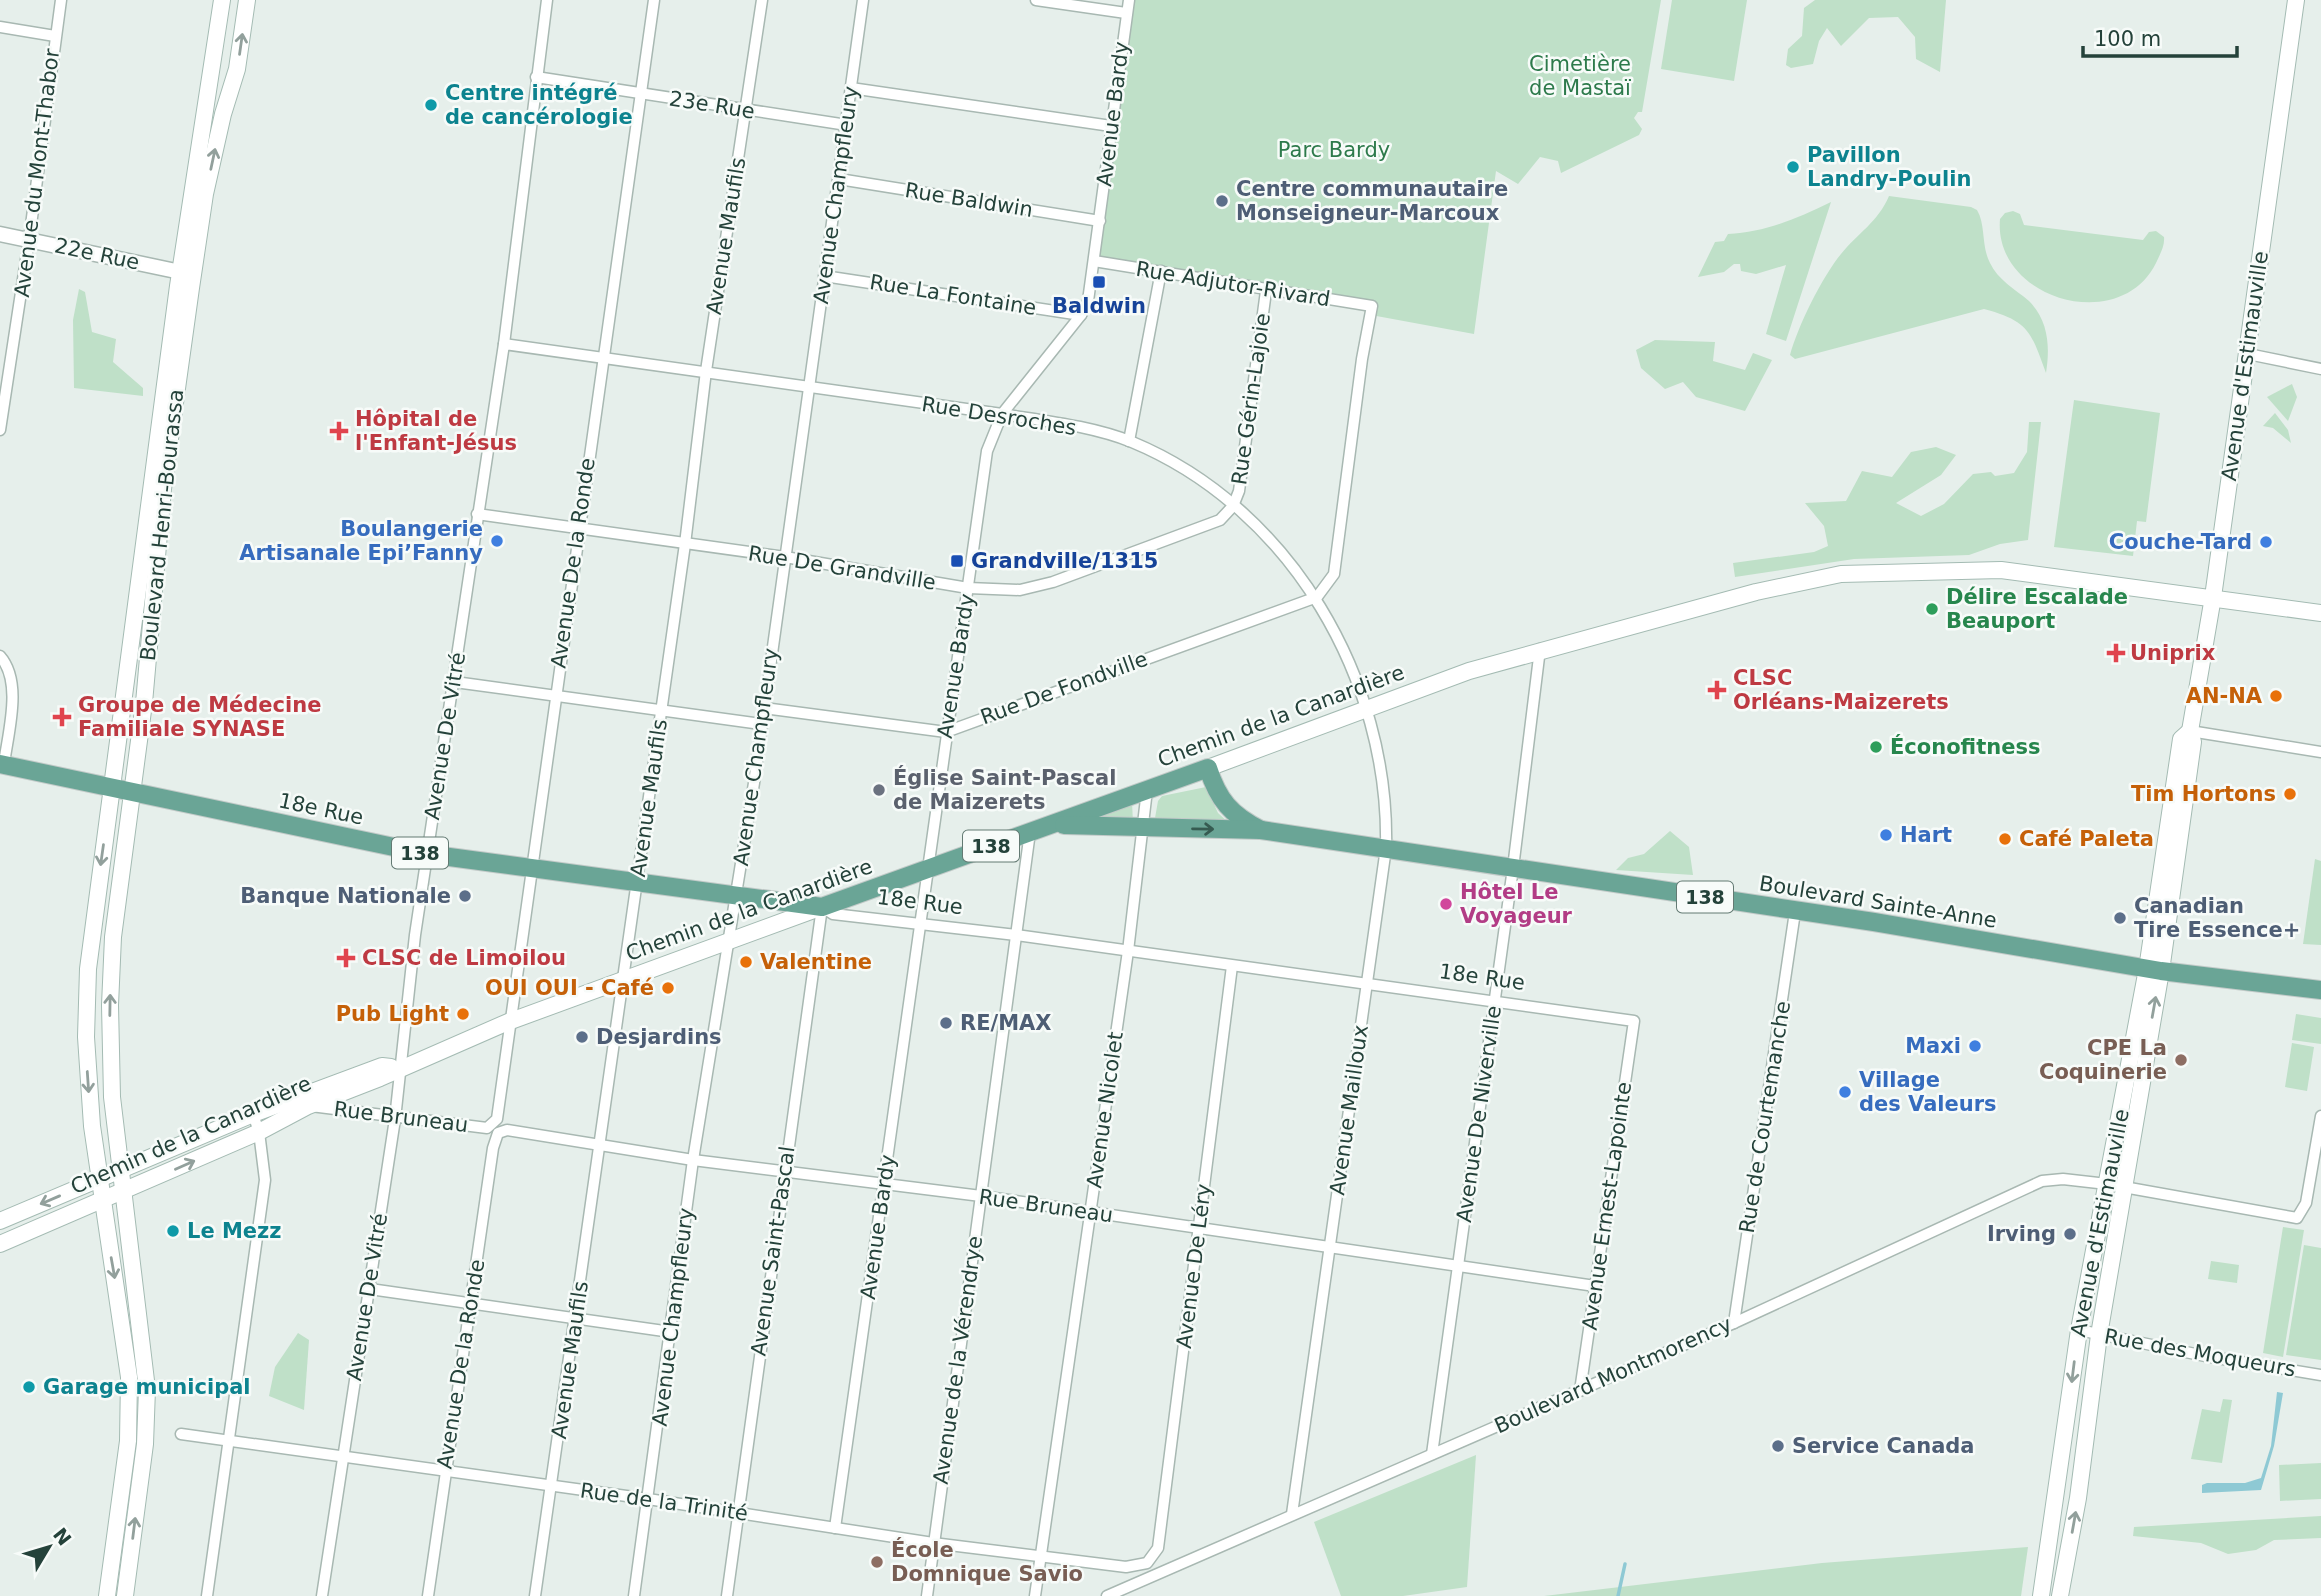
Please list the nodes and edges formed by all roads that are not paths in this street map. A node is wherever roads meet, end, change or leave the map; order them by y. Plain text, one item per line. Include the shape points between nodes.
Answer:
1 (61, 0) edge
2 (222, 0) edge
3 (247, 0) edge
4 (547, 0) edge
5 (654, 0) edge
6 (762, 0) edge
7 (863, 0) edge
8 (1036, 0) edge
9 (1129, 0) edge
10 (2296, 0) edge
11 (1126, 13) junction
12 (0, 27) edge
13 (55, 37) junction
14 (536, 77) junction
15 (851, 88) junction
16 (641, 94) junction
17 (746, 111) junction
18 (847, 125) junction
19 (1111, 126) junction
20 (839, 179) junction
21 (1100, 221) junction
22 (0, 234) edge
23 (29, 240) junction
24 (1094, 261) junction
25 (1161, 271) junction
26 (187, 273) junction
27 (824, 276) junction
28 (1266, 291) junction
29 (1081, 315) junction
30 (504, 344) junction
31 (2248, 354) junction
32 (604, 358) junction
33 (2321, 369) edge
34 (706, 371) junction
35 (807, 388) junction
36 (1002, 414) junction
37 (0, 430) edge
38 (1129, 441) junction
39 (1233, 506) junction
40 (477, 514) junction
41 (578, 528) junction
42 (685, 544) junction
43 (785, 557) junction
44 (968, 588) junction
45 (1317, 597) junction
46 (2213, 597) junction
47 (2321, 613) edge
48 (1540, 649) junction
49 (0, 656) edge
50 (455, 681) junction
51 (554, 698) junction
52 (1368, 706) junction
53 (764, 708) junction
54 (661, 711) junction
55 (761, 724) junction
56 (2190, 731) junction
57 (946, 733) junction
58 (2321, 752) edge
59 (2, 764) edge
60 (1208, 768) junction
61 (111, 788) junction
62 (1147, 790) junction
63 (132, 792) junction
64 (1053, 824) junction
65 (1145, 829) junction
66 (1261, 830) junction
67 (1030, 832) junction
68 (1386, 848) junction
69 (427, 854) junction
70 (531, 868) junction
71 (1513, 868) junction
72 (929, 869) junction
73 (636, 881) junction
74 (737, 893) junction
75 (822, 907) junction
76 (1795, 912) junction
77 (920, 925) junction
78 (1016, 935) junction
79 (730, 940) junction
80 (1128, 951) junction
81 (1232, 966) junction
82 (2154, 970) junction
83 (623, 980) junction
84 (1368, 985) junction
85 (2321, 990) edge
86 (1495, 1002) junction
87 (1634, 1021) joint
88 (508, 1022) junction
89 (400, 1069) junction
90 (308, 1106) junction
91 (253, 1114) junction
92 (2321, 1116) edge
93 (394, 1119) junction
94 (495, 1129) junction
95 (260, 1132) junction
96 (600, 1146) junction
97 (693, 1160) junction
98 (119, 1170) junction
99 (784, 1172) junction
100 (99, 1179) junction
101 (884, 1184) junction
102 (2115, 1186) junction
103 (123, 1192) junction
104 (981, 1196) junction
105 (102, 1201) junction
106 (1090, 1212) junction
107 (0, 1221) edge
108 (1199, 1228) junction
109 (0, 1244) edge
110 (1329, 1247) junction
111 (1458, 1264) junction
112 (1595, 1286) junction
113 (370, 1289) junction
114 (471, 1304) junction
115 (576, 1318) junction
116 (1734, 1323) junction
117 (2079, 1330) junction
118 (671, 1332) junction
119 (2099, 1335) junction
120 (2321, 1375) edge
121 (1580, 1391) junction
122 (181, 1434) dead end
123 (230, 1439) junction
124 (1432, 1454) junction
125 (342, 1456) junction
126 (445, 1471) junction
127 (552, 1486) junction
128 (649, 1499) junction
129 (738, 1513) junction
130 (1292, 1514) junction
131 (835, 1528) junction
132 (933, 1543) junction
133 (1041, 1556) junction
134 (1147, 1563) joint
135 (107, 1596) edge
136 (125, 1596) edge
137 (207, 1596) edge
138 (322, 1596) edge
139 (428, 1596) edge
140 (535, 1596) edge
141 (634, 1596) edge
142 (727, 1596) edge
143 (928, 1596) edge
144 (1035, 1596) edge
145 (1107, 1596) edge
146 (2041, 1596) edge
147 (2060, 1596) edge

1 - 13 street, Avenue du Mont-Thabor
2 - 26 main road, Boulevard Henri-Bourassa
26 -> 3 main road, Boulevard Henri-Bourassa via 237,69
4 - 14 street, Avenue De Vitré
5 - 16 street, Avenue De la Ronde
6 - 17 street, Avenue Maufils
7 - 15 street, Avenue Champfleury
8 - 11 street
9 - 11 street, Avenue Bardy
10 - 31 main road, Avenue d'Estimauville
11 - 19 street, Avenue Bardy
12 - 13 street
13 - 23 street, Avenue du Mont-Thabor
14 - 16 street, 23e Rue
14 - 30 street, Avenue De Vitré
15 - 18 street, Avenue Champfleury
15 - 19 street
16 - 17 street, 23e Rue
16 - 32 street, Avenue De la Ronde
17 - 18 street, 23e Rue
17 - 34 street, Avenue Maufils
18 - 20 street, Avenue Champfleury
19 - 21 street, Avenue Bardy
20 - 21 street, Rue Baldwin
20 - 27 street, Avenue Champfleury
21 - 24 street, Avenue Bardy
22 - 23 street, 22e Rue
23 - 26 street, 22e Rue
23 - 37 street, Avenue du Mont-Thabor
24 - 25 street, Rue Adjutor-Rivard
24 - 29 street, Avenue Bardy via 1088,301
25 - 28 street, Rue Adjutor-Rivard
25 - 38 street
26 - 61 main road, Boulevard Henri-Bourassa
26 - 63 main road, Boulevard Henri-Bourassa
27 - 29 street, Rue La Fontaine
27 - 35 street, Avenue Champfleury
28 - 39 street, Rue Gérin-Lajoie via 1239,491
28 - 45 street, Rue Adjutor-Rivard via 1372,306 1334,574
29 - 36 street, Avenue Bardy
30 - 32 street, Rue Desroches
30 - 40 street, Avenue De Vitré
31 - 33 street
31 - 46 main road, Avenue d'Estimauville
32 - 34 street, Rue Desroches
32 - 41 street, Avenue De la Ronde
34 - 35 street, Rue Desroches
34 - 42 street, Avenue Maufils
35 - 36 street, Rue Desroches
35 - 43 street, Avenue Champfleury
36 - 38 street, Rue Desroches
36 - 44 street, Avenue Bardy via 987,451
38 - 39 street, Rue Desroches via 1189,473
39 - 44 street, Rue De Grandville via 1220,520 1053,582 1020,590
39 - 45 street, Rue Desroches via 1275,545
40 - 41 street, Rue De Grandville
40 - 50 street, Avenue De Vitré
41 - 42 street, Rue De Grandville
41 - 51 street, Avenue De la Ronde
42 - 43 street, Rue De Grandville
42 - 54 street, Avenue Maufils
43 - 44 street, Rue De Grandville
43 - 53 street, Avenue Champfleury
44 - 57 street, Avenue Bardy
45 - 52 street, Rue Desroches
45 - 57 street, Rue De Fondville
46 - 47 main road, Chemin de la Canardière
46 - 48 main road, Chemin de la Canardière via 2001,570 1841,574
46 - 56 main road, Avenue d'Estimauville
48 - 52 main road, Chemin de la Canardière
48 - 71 street, Avenue De Niverville
49 - 59 street via 13,686
50 - 51 street
50 - 69 street, Avenue De Vitré
51 - 54 street
51 - 70 street, Avenue De la Ronde
52 - 60 main road, Chemin de la Canardière
52 - 68 street, Avenue Mailloux via 1383,770
53 - 55 street, Avenue Champfleury
53 - 57 street, Rue De Fondville
54 - 55 street
54 - 73 street, Avenue Maufils
55 - 74 street, Avenue Champfleury
56 - 58 street
56 - 82 main road, Avenue d'Estimauville via 2181,739
57 - 72 street, Avenue Bardy
59 - 61 main road, 18e Rue / 138
60 - 62 main road, Chemin de la Canardière / 138
60 - 66 main road, Boulevard Sainte-Anne / 138 via 1226,808
61 - 63 main road, 18e Rue / 138
61 -> 100 main road, Boulevard Henri-Bourassa via 90,937 86,1002 88,1083
62 - 64 main road, Chemin de la Canardière / 138
62 - 65 street, Avenue Nicolet
63 - 69 main road, 18e Rue / 138
98 -> 63 main road, Boulevard Henri-Bourassa via 110,1005 113,937
64 - 65 main road, Boulevard Sainte-Anne / 138
64 - 67 main road, Chemin de la Canardière / 138
65 -> 66 main road, Boulevard Sainte-Anne / 138
65 - 80 street, Avenue Nicolet
66 - 68 main road, Boulevard Sainte-Anne / 138
67 - 72 main road, Chemin de la Canardière / 138
67 - 78 street, Avenue de la Vérendrye
68 - 71 main road, Boulevard Sainte-Anne / 138
68 - 84 street, Avenue Mailloux
69 - 70 main road, 18e Rue / 138
69 - 89 street, Avenue De Vitré
70 - 73 main road, 18e Rue / 138
70 - 88 street, Avenue De la Ronde
71 - 76 main road, Boulevard Sainte-Anne / 138
71 - 86 street, Avenue De Niverville
72 - 75 main road, Chemin de la Canardière / 138
72 - 77 street, Avenue Bardy
73 - 74 main road, 18e Rue / 138
73 - 83 street, Avenue Maufils
74 - 75 main road, 18e Rue / 138
74 - 79 street, Avenue Champfleury
75 - 77 street, 18e Rue via 833,914
75 - 79 main road, Chemin de la Canardière
75 - 99 street, Avenue Saint-Pascal
76 - 82 main road, Boulevard Sainte-Anne / 138
76 - 116 street, Rue de Courtemanche
77 - 78 street, 18e Rue
77 - 101 street, Avenue Bardy
78 - 80 street, 18e Rue
78 - 104 street, Avenue de la Vérendrye
79 - 83 main road, Chemin de la Canardière
79 - 97 street, Avenue Champfleury
80 - 81 street, 18e Rue
80 - 106 street, Avenue Nicolet
81 - 84 street, 18e Rue
81 - 108 street, Avenue De Léry
82 - 85 main road, Boulevard Sainte-Anne / 138
82 - 102 main road, Avenue d'Estimauville
83 - 88 main road, Chemin de la Canardière
83 - 96 street, Avenue Maufils
84 - 86 street, 18e Rue
84 - 110 street, Avenue Mailloux
86 - 87 street, 18e Rue
86 - 111 street, Avenue De Niverville
87 - 112 street, Avenue Ernest-Lapointe
88 - 89 main road, Chemin de la Canardière
88 - 94 street, Avenue De la Ronde
89 - 90 main road, Chemin de la Canardière
89 - 91 main road, Chemin de la Canardière via 382,1066
89 - 93 street, Avenue De Vitré
90 - 93 street, Rue Bruneau
90 - 95 main road, Chemin de la Canardière
91 - 95 street
91 - 98 main road, Chemin de la Canardière
92 - 102 street, Boulevard Montmorency via 2306,1203 2297,1218
93 - 94 street, Rue Bruneau
93 - 113 street, Avenue De Vitré
94 - 96 street, Rue Bruneau
94 - 114 street, Avenue De la Ronde
103 -> 95 main road, Chemin de la Canardière
95 - 123 street via 265,1180
96 - 97 street, Rue Bruneau
96 - 115 street, Avenue Maufils
97 - 99 street, Rue Bruneau
97 - 118 street, Avenue Champfleury
98 - 100 main road, Chemin de la Canardière
98 - 103 main road, Boulevard Henri-Bourassa
99 - 101 street, Rue Bruneau
99 - 129 street, Avenue Saint-Pascal
100 - 105 main road, Boulevard Henri-Bourassa
100 -> 107 main road, Chemin de la Canardière
101 - 104 street, Rue Bruneau
101 - 131 street, Avenue Bardy
102 - 116 street, Boulevard Montmorency via 2042,1181
102 - 117 main road, Avenue d'Estimauville
102 - 119 main road, Avenue d'Estimauville
103 - 105 main road, Chemin de la Canardière
136 -> 103 main road, Boulevard Henri-Bourassa via 148,1412 143,1335
104 - 106 street, Rue Bruneau
104 - 132 street, Avenue de la Vérendrye
105 - 109 main road, Chemin de la Canardière
105 -> 135 main road, Boulevard Henri-Bourassa via 124,1329 129,1400 128,1441
106 - 108 street, Rue Bruneau
106 - 133 street, Avenue Nicolet
108 - 110 street, Rue Bruneau
108 - 134 street, Avenue De Léry via 1158,1548
110 - 111 street, Rue Bruneau
110 - 130 street, Avenue Mailloux
111 - 112 street, Rue Bruneau
111 - 124 street, Avenue De Niverville
112 - 121 street, Avenue Ernest-Lapointe
113 - 114 street
113 - 125 street, Avenue De Vitré
114 - 115 street
114 - 126 street, Avenue De la Ronde
115 - 118 street
115 - 127 street, Avenue Maufils
116 - 121 street, Boulevard Montmorency
117 - 119 street, Rue des Moqueurs
117 -> 146 main road, Avenue d'Estimauville
118 - 128 street, Avenue Champfleury
119 - 120 street, Rue des Moqueurs
147 -> 119 main road, Avenue d'Estimauville
121 - 124 street, Boulevard Montmorency
122 - 123 street, Rue de la Trinité
123 - 125 street, Rue de la Trinité
123 - 137 street
124 - 130 street, Boulevard Montmorency
125 - 126 street, Rue de la Trinité
125 - 138 street, Avenue De Vitré
126 - 127 street, Rue de la Trinité
126 - 139 street, Avenue De la Ronde
127 - 128 street, Rue de la Trinité
127 - 140 street, Avenue Maufils
128 - 129 street, Rue de la Trinité
128 - 141 street, Avenue Champfleury
129 - 131 street, Rue de la Trinité
129 - 142 street, Avenue Saint-Pascal
130 - 145 street, Boulevard Montmorency
131 - 132 street, Rue de la Trinité
132 - 133 street, Rue de la Trinité
132 - 143 street, Avenue de la Vérendrye
133 - 134 street, Rue de la Trinité via 1125,1567
133 - 144 street, Avenue Nicolet

